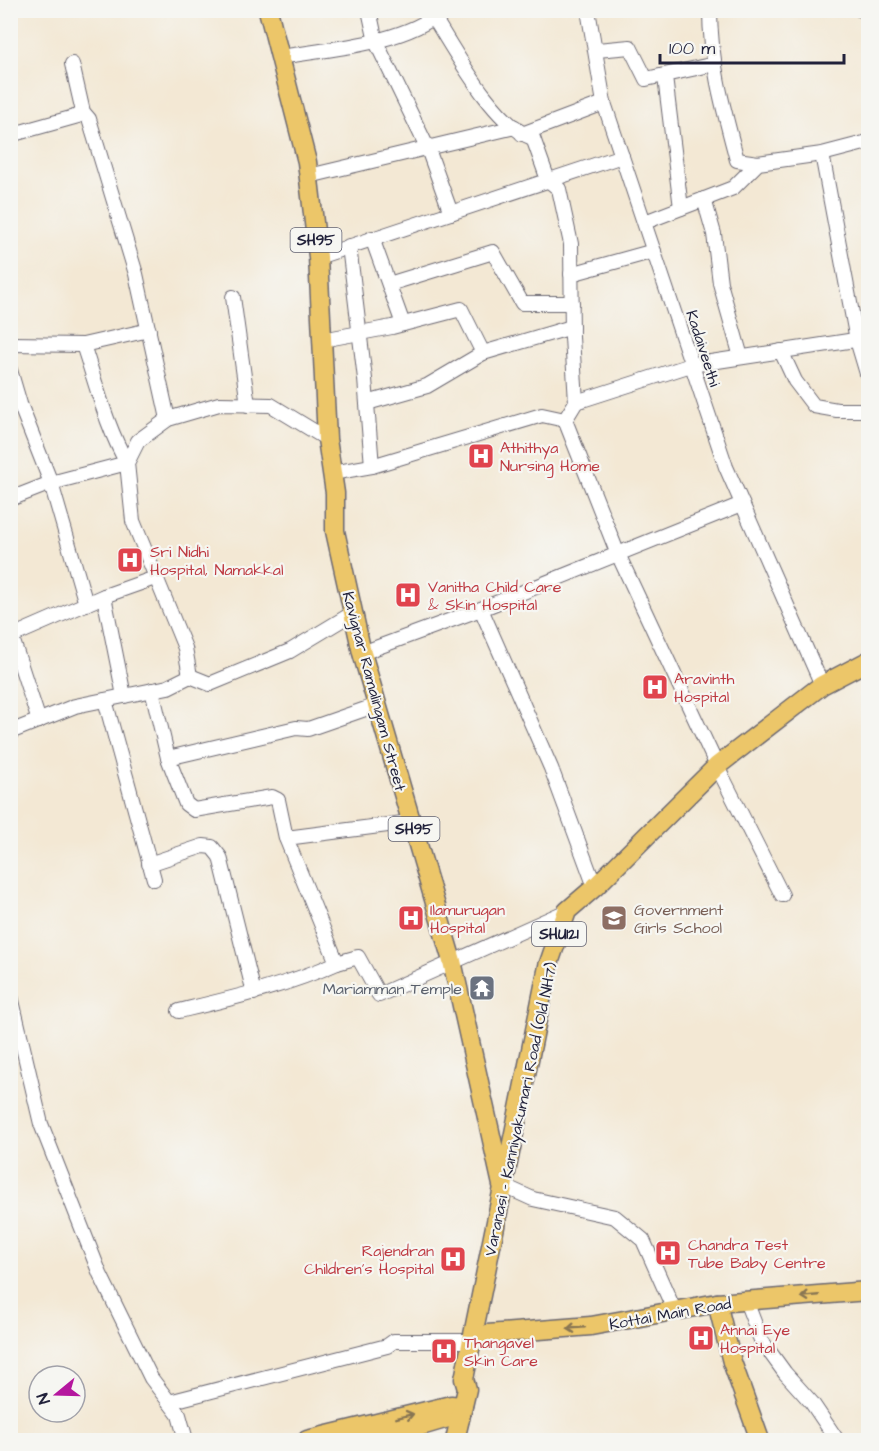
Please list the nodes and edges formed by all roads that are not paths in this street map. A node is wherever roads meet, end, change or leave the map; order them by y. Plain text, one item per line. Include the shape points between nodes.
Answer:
1 (268, 10) edge
2 (369, 10) edge
3 (588, 10) edge
4 (710, 10) edge
5 (861, 10) edge
6 (868, 12) edge
7 (438, 14) edge
8 (376, 42) junction
9 (597, 50) junction
10 (280, 57) junction
11 (72, 64) dead end
12 (715, 64) junction
13 (665, 77) junction
14 (604, 103) junction
15 (83, 112) junction
16 (518, 130) junction
17 (10, 135) edge
18 (868, 142) edge
19 (428, 148) junction
20 (822, 154) junction
21 (622, 156) junction
22 (758, 164) junction
23 (309, 176) junction
24 (548, 180) junction
25 (704, 199) junction
26 (681, 208) junction
27 (451, 213) junction
28 (645, 222) junction
29 (372, 238) junction
30 (349, 246) junction
31 (654, 251) junction
32 (318, 256) junction
33 (571, 274) junction
34 (389, 284) junction
35 (233, 297) dead end
36 (572, 303) junction
37 (403, 324) junction
38 (572, 327) junction
39 (149, 330) junction
40 (358, 333) junction
41 (863, 339) edge
42 (322, 340) junction
43 (10, 344) edge
44 (83, 345) junction
45 (781, 351) junction
46 (483, 353) junction
47 (741, 357) junction
48 (691, 365) junction
49 (10, 370) edge
50 (868, 377) edge
51 (576, 402) junction
52 (366, 403) junction
53 (249, 405) junction
54 (868, 410) edge
55 (168, 419) junction
56 (565, 420) junction
57 (327, 440) junction
58 (127, 464) junction
59 (372, 466) junction
60 (332, 473) junction
61 (51, 483) junction
62 (10, 499) edge
63 (742, 504) junction
64 (617, 552) junction
65 (155, 578) junction
66 (104, 596) junction
67 (86, 604) junction
68 (481, 609) junction
69 (353, 613) junction
70 (11, 634) edge
71 (362, 653) junction
72 (868, 661) edge
73 (190, 676) junction
74 (822, 685) junction
75 (152, 690) junction
76 (124, 696) junction
77 (105, 700) junction
78 (377, 705) junction
79 (39, 721) junction
80 (10, 732) edge
81 (168, 758) junction
82 (717, 766) junction
83 (411, 822) junction
84 (286, 838) junction
85 (149, 864) junction
86 (154, 879) dead end
87 (596, 887) junction
88 (782, 895) dead end
89 (567, 911) junction
90 (452, 961) junction
91 (337, 963) junction
92 (10, 992) edge
93 (254, 993) junction
94 (179, 1011) dead end
95 (502, 1185) junction
96 (868, 1291) edge
97 (746, 1301) junction
98 (717, 1303) junction
99 (675, 1312) junction
100 (473, 1341) junction
101 (169, 1402) junction
102 (456, 1412) junction
103 (186, 1440) edge
104 (307, 1440) edge
105 (374, 1440) edge
106 (442, 1440) edge
107 (455, 1440) edge
108 (760, 1440) edge
109 (837, 1440) edge

1 - 10 main road, SH95
2 - 8 street
3 - 9 street, Kadaiveethi
4 - 12 street
5 - 6 street
7 - 8 street
7 - 16 street via 478,89
8 - 10 street
8 - 19 street
9 - 13 street via 630,47 646,79
9 - 14 street, Kadaiveethi
10 - 23 main road, SH95
11 - 15 street
12 - 13 street
12 - 22 street via 737,160
13 - 26 street
14 - 16 street
14 - 21 street, Kadaiveethi
15 - 17 street
15 - 39 street via 89,119 136,274
16 - 19 street
16 - 24 street via 533,138
18 - 20 street
19 - 23 street
19 - 27 street
20 - 22 street
20 - 41 street
21 - 24 street
21 - 28 street, Kadaiveethi
22 - 25 street via 733,188
23 - 32 main road, SH95
24 - 27 street
24 - 33 street via 559,189 571,244
25 - 26 street
25 - 47 street via 714,234 720,283
26 - 28 street
27 - 29 street
28 - 31 street, Kadaiveethi
29 - 30 street
29 - 34 street
30 - 32 street
30 - 40 street
31 - 33 street
31 - 48 street, Kadaiveethi
32 - 42 main road, SH95
33 - 36 street
34 - 36 street via 493,252 522,303
34 - 37 street
35 - 53 street
36 - 38 street
37 - 40 street
37 - 46 street via 461,309
38 - 46 street
38 - 51 street
39 - 44 street
39 - 55 street
40 - 42 street
40 - 52 street
41 - 45 street
41 - 50 street
42 - 57 main road, SH95
43 - 44 street
44 - 58 street via 105,420
45 - 47 street
45 - 54 street via 795,381 814,406
46 - 52 street via 427,386
47 - 48 street
48 - 51 street
48 - 63 street, Kadaiveethi
49 - 61 street
51 - 56 street
52 - 59 street
53 - 55 street via 219,405
53 - 57 street via 271,405
55 - 58 street via 138,441
56 - 59 street via 542,415
56 - 64 street
57 - 60 main road, SH95
58 - 61 street
58 - 65 street via 133,521
59 - 60 street
60 - 69 main road, Kavignar Ramalingam Street / SH95 via 335,531
61 - 62 street
61 - 67 street
63 - 64 street
63 - 74 street, Kadaiveethi
64 - 68 street
64 - 82 street
65 - 66 street
65 - 73 street via 185,648
66 - 67 street
66 - 76 street
67 - 70 street
68 - 71 street
68 - 87 street via 551,768
69 - 71 main road, Kavignar Ramalingam Street / SH95
69 - 73 street via 290,651 210,684
70 - 79 street
71 - 78 main road, Kavignar Ramalingam Street / SH95
72 - 74 main road, SHU121
73 - 75 street
74 - 82 main road, SHU121
75 - 76 street
75 - 81 street
76 - 77 street
77 - 79 street via 75,706
77 - 85 street
78 - 81 street via 308,729 296,728
78 - 83 main road, Kavignar Ramalingam Street / SH95
79 - 80 street
81 - 84 street via 186,804 194,810 272,797 278,800
82 - 87 main road, SHU121
82 - 88 street
83 - 84 street
83 - 90 main road, Kavignar Ramalingam Street / SH95
84 - 91 street
85 - 86 street
85 - 93 street via 203,846 212,847 220,857
87 - 89 main road, SHU121
89 - 90 street
89 - 95 main road, Varanasi - Kanniyakumari Road (Old NH7) / SHU121 via 548,966
90 - 91 street via 379,995 358,957
90 - 95 main road, Kavignar Ramalingam Street / SH95
91 - 93 street
92 - 101 street via 41,1124 100,1274 151,1378
93 - 94 street
95 - 99 street via 533,1199 615,1217 644,1240
95 - 100 main road, Varanasi - Kanniyakumari Road (Old NH7) / SHU121
96 -> 97 main road, Kottai Main Road
97 - 98 main road, Kottai Main Road
97 - 109 street via 761,1340
98 - 99 main road, Kottai Main Road
98 - 108 main road via 732,1362
99 -> 100 main road, Kottai Main Road via 591,1326 487,1334
100 - 101 street via 394,1341
100 - 102 main road, Varanasi - Kanniyakumari Road (Old NH7) via 464,1378 456,1386
101 - 103 street via 179,1415
104 -> 102 main road
102 - 105 main road
102 - 106 main road
102 - 107 main road

